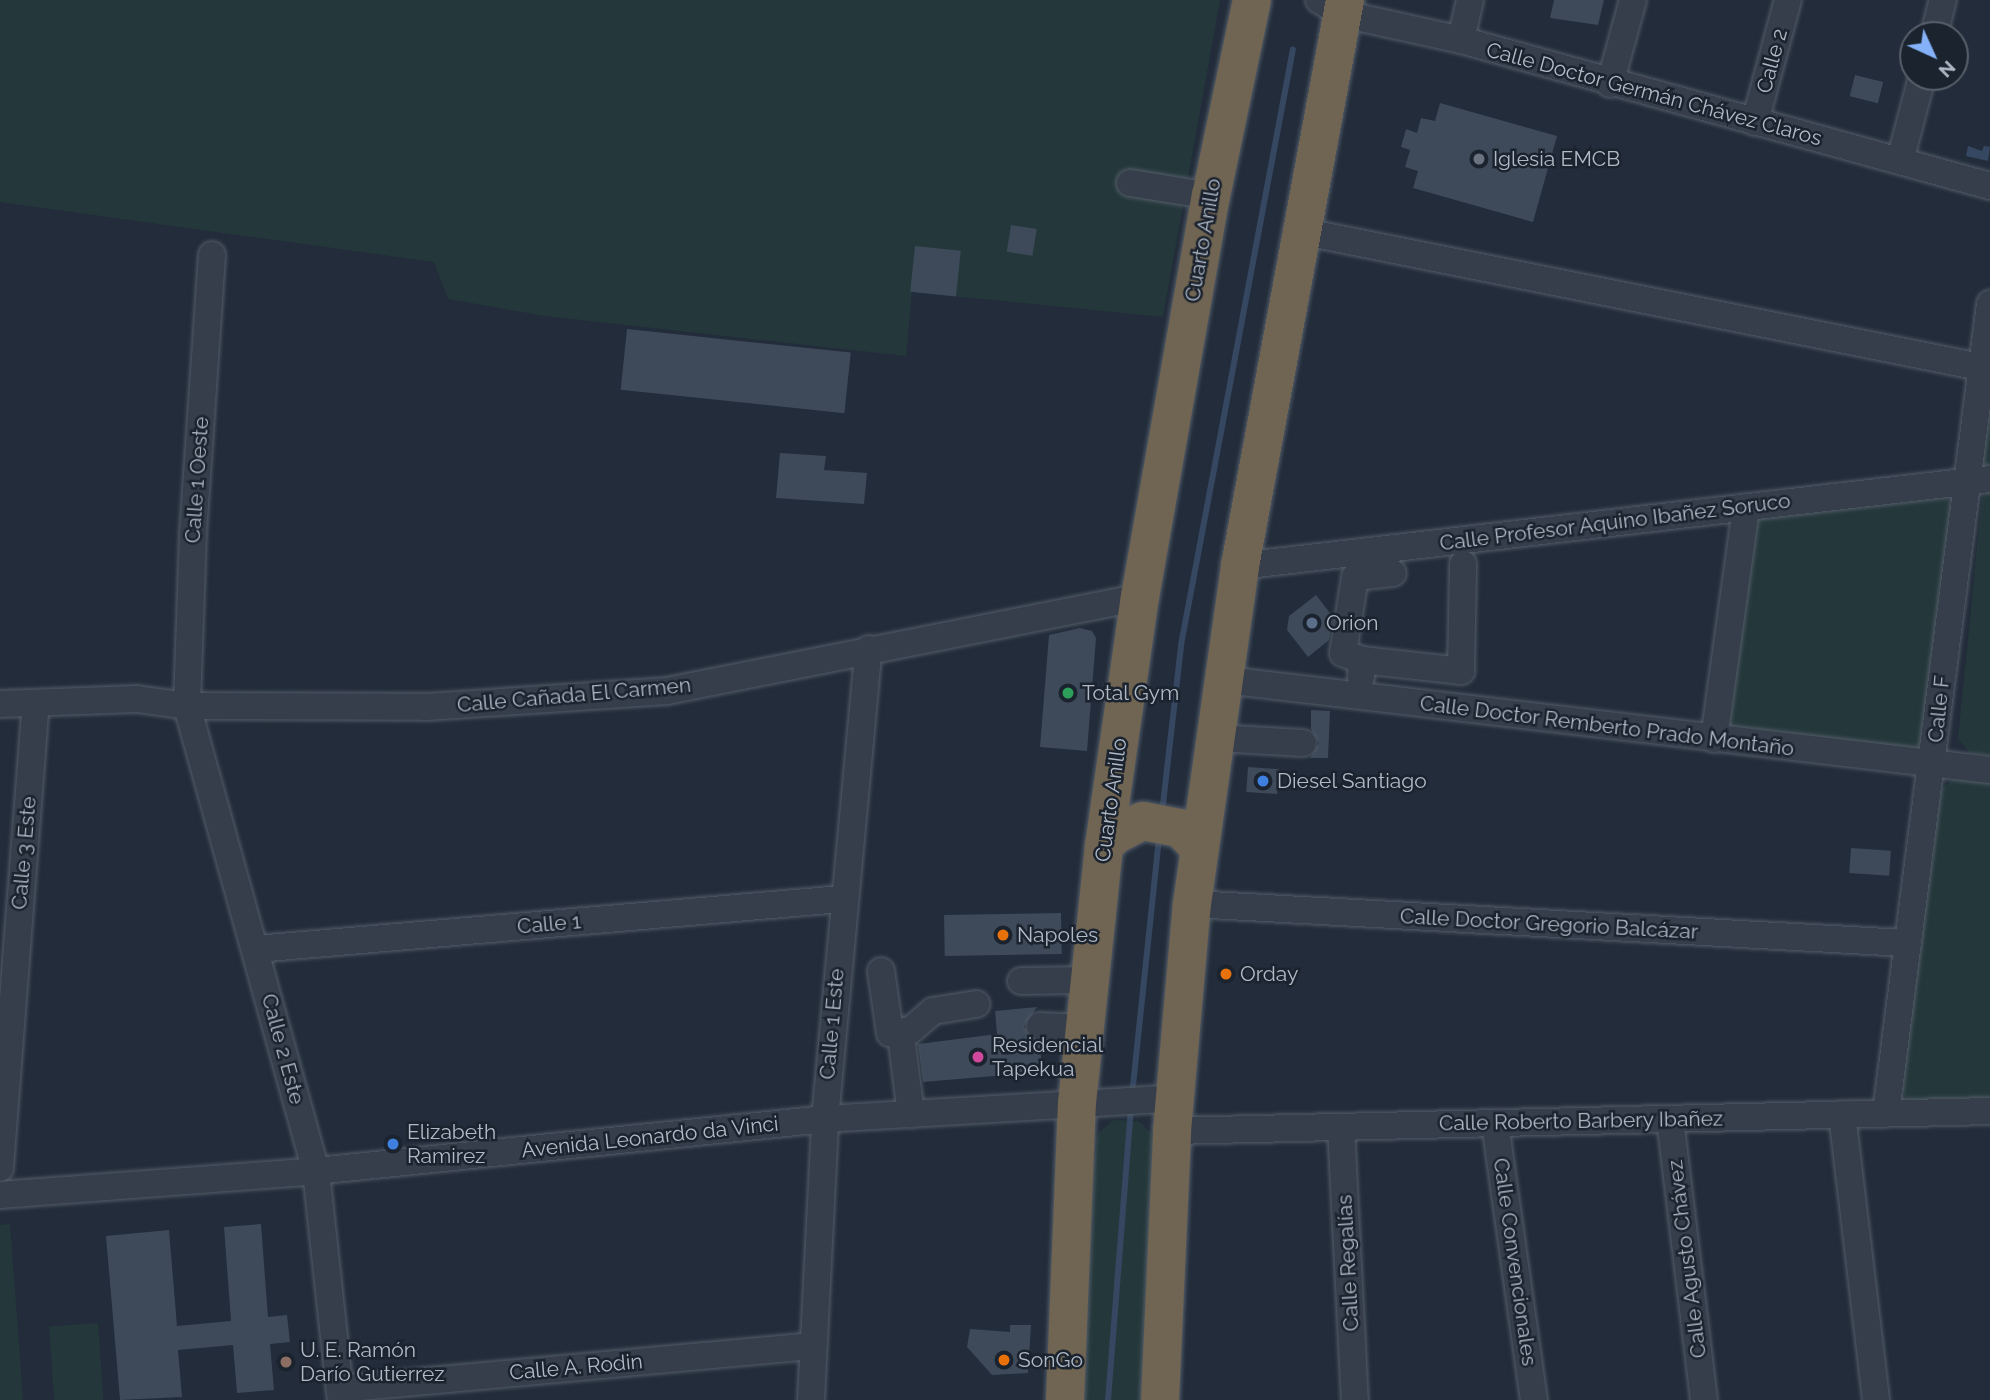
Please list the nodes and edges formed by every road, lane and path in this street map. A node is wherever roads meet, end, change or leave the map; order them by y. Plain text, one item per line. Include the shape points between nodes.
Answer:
1 (1252, 0) edge
2 (1470, 0) edge
3 (1633, 0) edge
4 (1788, 0) edge
5 (1943, 0) edge
6 (1336, 5) edge
7 (1938, 21) edge
8 (1461, 40) junction
9 (1614, 72) junction
10 (1918, 91) edge
11 (1759, 110) junction
12 (1900, 161) junction
13 (1130, 183) dead end
14 (1990, 186) edge
15 (1210, 196) junction
16 (1300, 231) junction
17 (212, 256) dead end
18 (1990, 304) edge
19 (1980, 367) junction
20 (1977, 479) edge
21 (1746, 507) junction
22 (1463, 564) dead end
23 (1240, 566) junction
24 (1381, 566) junction
25 (1140, 597) junction
26 (869, 649) junction
27 (1362, 660) junction
28 (1225, 680) junction
29 (1358, 696) junction
30 (0, 704) edge
31 (36, 705) junction
32 (187, 706) junction
33 (1216, 738) junction
34 (1714, 739) junction
35 (1303, 743) dead end
36 (1933, 762) junction
37 (1990, 770) edge
38 (1208, 793) junction
39 (1112, 794) junction
40 (1156, 817) junction
41 (1104, 846) junction
42 (1199, 848) junction
43 (842, 899) junction
44 (1192, 904) junction
45 (1906, 943) junction
46 (256, 949) junction
47 (881, 971) dead end
48 (1090, 979) junction
49 (1021, 981) dead end
50 (976, 1004) dead end
51 (1040, 1026) dead end
52 (1085, 1028) junction
53 (901, 1035) junction
54 (1093, 1101) junction
55 (1164, 1109) junction
56 (1990, 1111) edge
57 (1886, 1113) junction
58 (911, 1114) junction
59 (1842, 1114) junction
60 (825, 1119) junction
61 (1670, 1119) junction
62 (1495, 1123) junction
63 (1341, 1127) junction
64 (0, 1168) edge
65 (316, 1171) junction
66 (0, 1195) edge
67 (812, 1346) junction
68 (341, 1394) edge
69 (811, 1400) edge
70 (1065, 1400) edge
71 (1160, 1400) edge
72 (1355, 1400) edge
73 (1534, 1400) edge
74 (1704, 1400) edge
75 (1876, 1400) edge

1 - 15 highway, Cuarto Anillo
2 - 8 street
3 - 9 street
4 - 11 street, Calle 2
5 - 7 street
6 - 8 street, Calle Doctor Germán Chávez Claros
6 - 16 highway
8 - 9 street, Calle Doctor Germán Chávez Claros
9 - 11 street, Calle Doctor Germán Chávez Claros
10 - 12 street
11 - 12 street, Calle Doctor Germán Chávez Claros
12 - 14 street, Calle Doctor Germán Chávez Claros
13 - 15 street
15 - 25 highway, Cuarto Anillo
16 - 19 street
16 - 23 highway
17 - 32 street, Calle 1 Oeste via 192,533
18 - 19 street, Calle F
19 - 20 street, Calle F
20 - 21 street, Calle Profesor Aquino Ibañez Soruco
20 - 36 street, Calle F
21 - 24 street, Calle Profesor Aquino Ibañez Soruco
21 - 34 street
22 - 27 street via 1461,671
23 - 24 street, Calle Profesor Aquino Ibañez Soruco
23 - 28 highway
24 - 27 street via 1355,578 1343,647 1347,658
25 - 26 street, Calle Cañada El Carmen
25 - 39 highway, Cuarto Anillo
26 - 32 street, Calle Cañada El Carmen via 667,691 426,706
26 - 43 street, Calle 1 Este
27 - 29 street
28 - 29 street, Calle Doctor Remberto Prado Montaño
28 - 33 highway
29 - 34 street, Calle Doctor Remberto Prado Montaño
30 - 31 street, Calle Cañada El Carmen
31 - 32 street, Calle Cañada El Carmen via 137,699
31 - 64 street, Calle 3 Este
32 - 46 street, Calle 2 Este
33 - 35 street
33 - 38 highway
34 - 36 street, Calle Doctor Remberto Prado Montaño
36 - 37 street, Calle Doctor Remberto Prado Montaño
36 - 45 street, Calle F
38 - 40 highway via 1191,807
38 - 42 highway
39 - 40 highway via 1132,810
39 - 41 highway, Cuarto Anillo
40 - 41 highway via 1115,835
40 - 42 highway via 1180,828
41 - 48 highway, Cuarto Anillo
42 - 44 highway
43 - 46 street, Calle 1
43 - 60 street, Calle 1 Este
44 - 45 street, Calle Doctor Gregorio Balcázar
44 - 55 highway
45 - 57 street, Calle F
46 - 65 street, Calle 2 Este
47 - 53 street via 888,1032
48 - 49 street
48 - 52 highway, Cuarto Anillo
50 - 53 street via 933,1011
51 - 52 street
52 - 54 highway, Cuarto Anillo
53 - 58 street
54 - 55 street, Avenida Leonardo da Vinci
54 - 58 street, Avenida Leonardo da Vinci
54 - 70 highway, Cuarto Anillo
55 - 63 street, Calle Roberto Barbery Ibañez
55 - 71 highway
56 - 57 street, Calle Roberto Barbery Ibañez
57 - 59 street, Calle Roberto Barbery Ibañez
58 - 60 street, Avenida Leonardo da Vinci
59 - 61 street, Calle Roberto Barbery Ibañez
59 - 75 street
60 - 65 street, Avenida Leonardo da Vinci
60 - 67 street, Calle 1 Este
61 - 62 street, Calle Roberto Barbery Ibañez
61 - 74 street, Calle Agusto Chávez
62 - 63 street, Calle Roberto Barbery Ibañez
62 - 73 street, Calle Convencionales
63 - 72 street, Calle Regalías
65 - 66 street, Avenida Leonardo da Vinci
65 - 68 street, Calle 2 Este
67 - 68 street, Calle A. Rodin
67 - 69 street, Calle 1 Este

